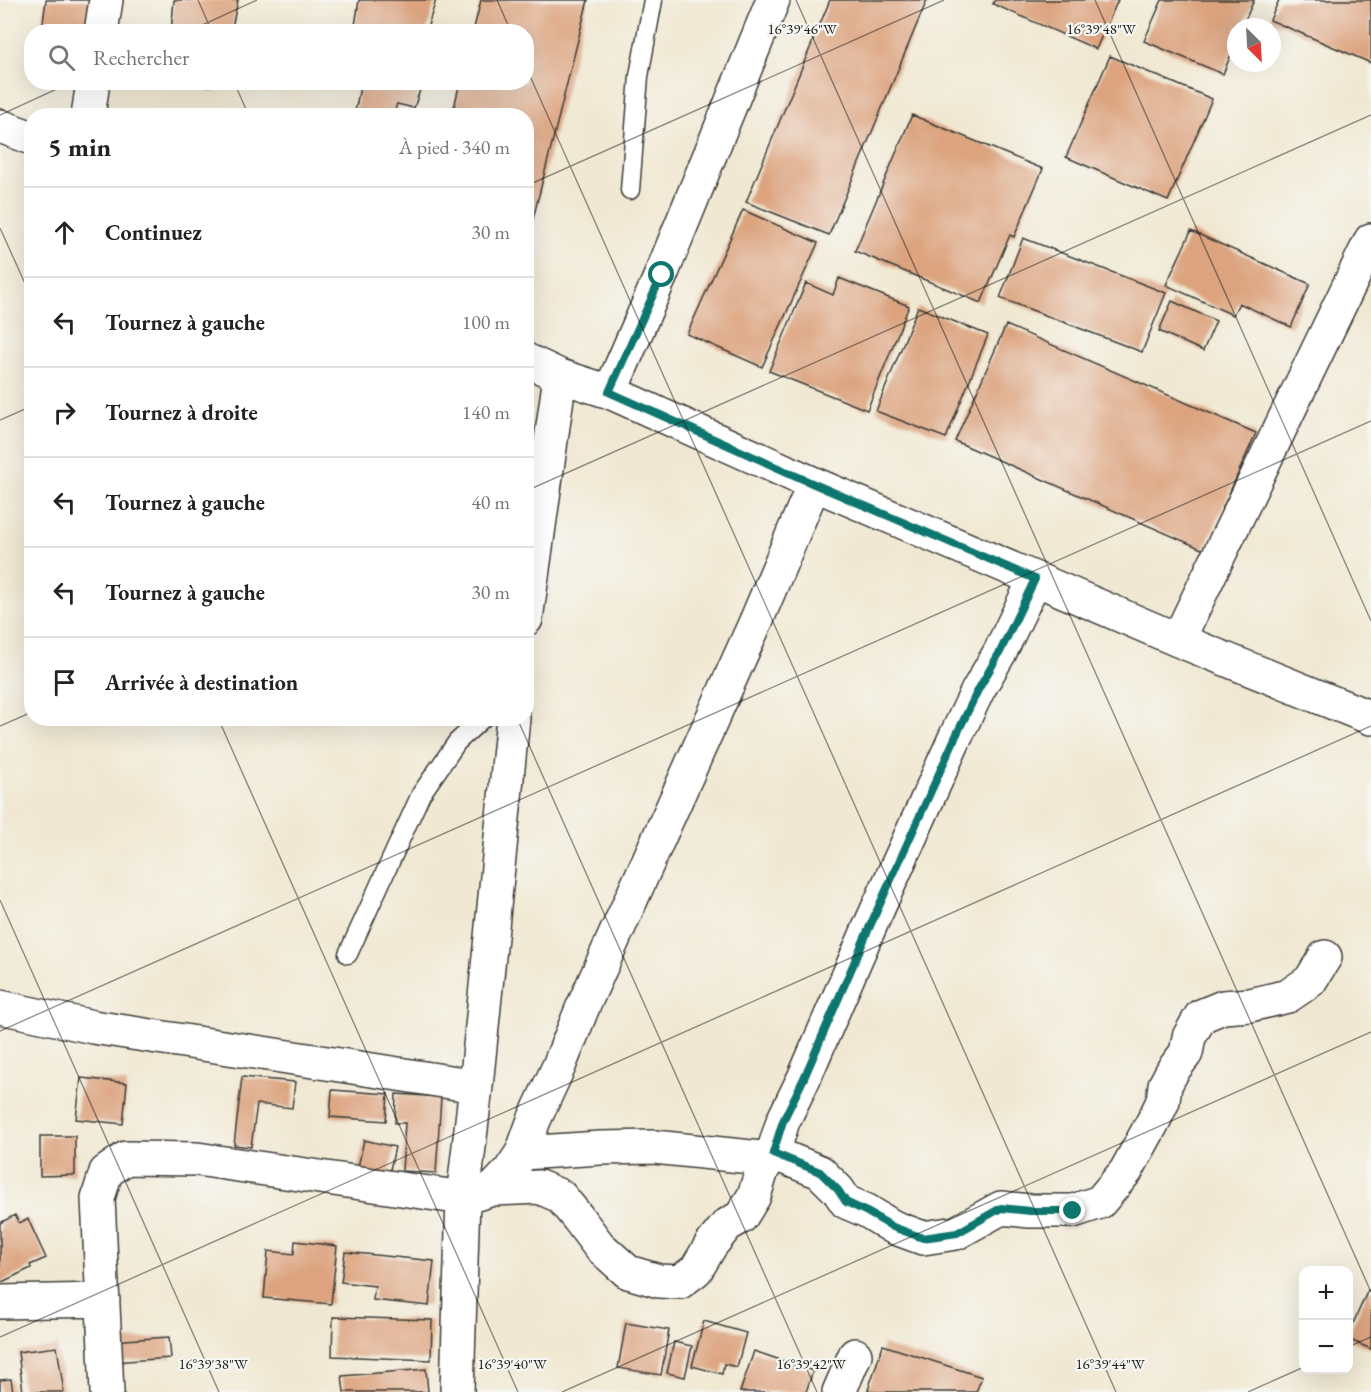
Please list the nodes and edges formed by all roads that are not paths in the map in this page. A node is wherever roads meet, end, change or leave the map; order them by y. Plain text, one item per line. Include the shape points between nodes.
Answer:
1 (106, 0) edge
2 (653, 0) edge
3 (773, 0) edge
4 (102, 24) edge
5 (92, 90) edge
6 (89, 108) edge
7 (0, 126) edge
8 (24, 135) edge
9 (630, 190) dead end
10 (1371, 240) edge
11 (534, 364) edge
12 (560, 376) junction
13 (609, 392) junction
14 (814, 484) junction
15 (534, 562) edge
16 (1035, 579) junction
17 (1178, 640) junction
18 (1371, 718) edge
19 (474, 726) edge
20 (512, 726) edge
21 (348, 954) dead end
22 (1325, 957) dead end
23 (0, 1007) edge
24 (476, 1086) junction
25 (522, 1153) junction
26 (773, 1153) junction
27 (493, 1189) junction
28 (462, 1198) junction
29 (103, 1300) junction
30 (0, 1302) edge
31 (855, 1355) dead end
32 (107, 1392) edge
33 (457, 1392) edge
34 (839, 1392) edge

1 - 4 street
2 - 9 lane via 639,76
3 - 13 street via 662,275
5 - 6 street
7 - 8 street
10 - 17 street
11 - 12 street
12 - 13 street
12 - 15 street
13 - 14 street
14 - 16 street
14 - 25 street
16 - 17 street
16 - 26 street via 955,738 783,1121
17 - 18 street
19 - 21 lane via 457,742 421,794
20 - 24 street
22 - 26 street via 1310,981 1287,996 1223,1007 1202,1016 1126,1171 1100,1202 1073,1211 1001,1208 957,1233 923,1238 846,1202 820,1172
23 - 24 street via 93,1027
24 - 28 street
25 - 26 street via 600,1148 654,1148 761,1158
25 - 27 street
26 - 27 street via 741,1217 727,1226 696,1270 680,1282 628,1272 599,1246 560,1196 539,1187
27 - 28 street
28 - 29 street via 197,1159 126,1158 106,1172 98,1198
28 - 33 street
29 - 30 street
29 - 32 street
31 - 34 street

